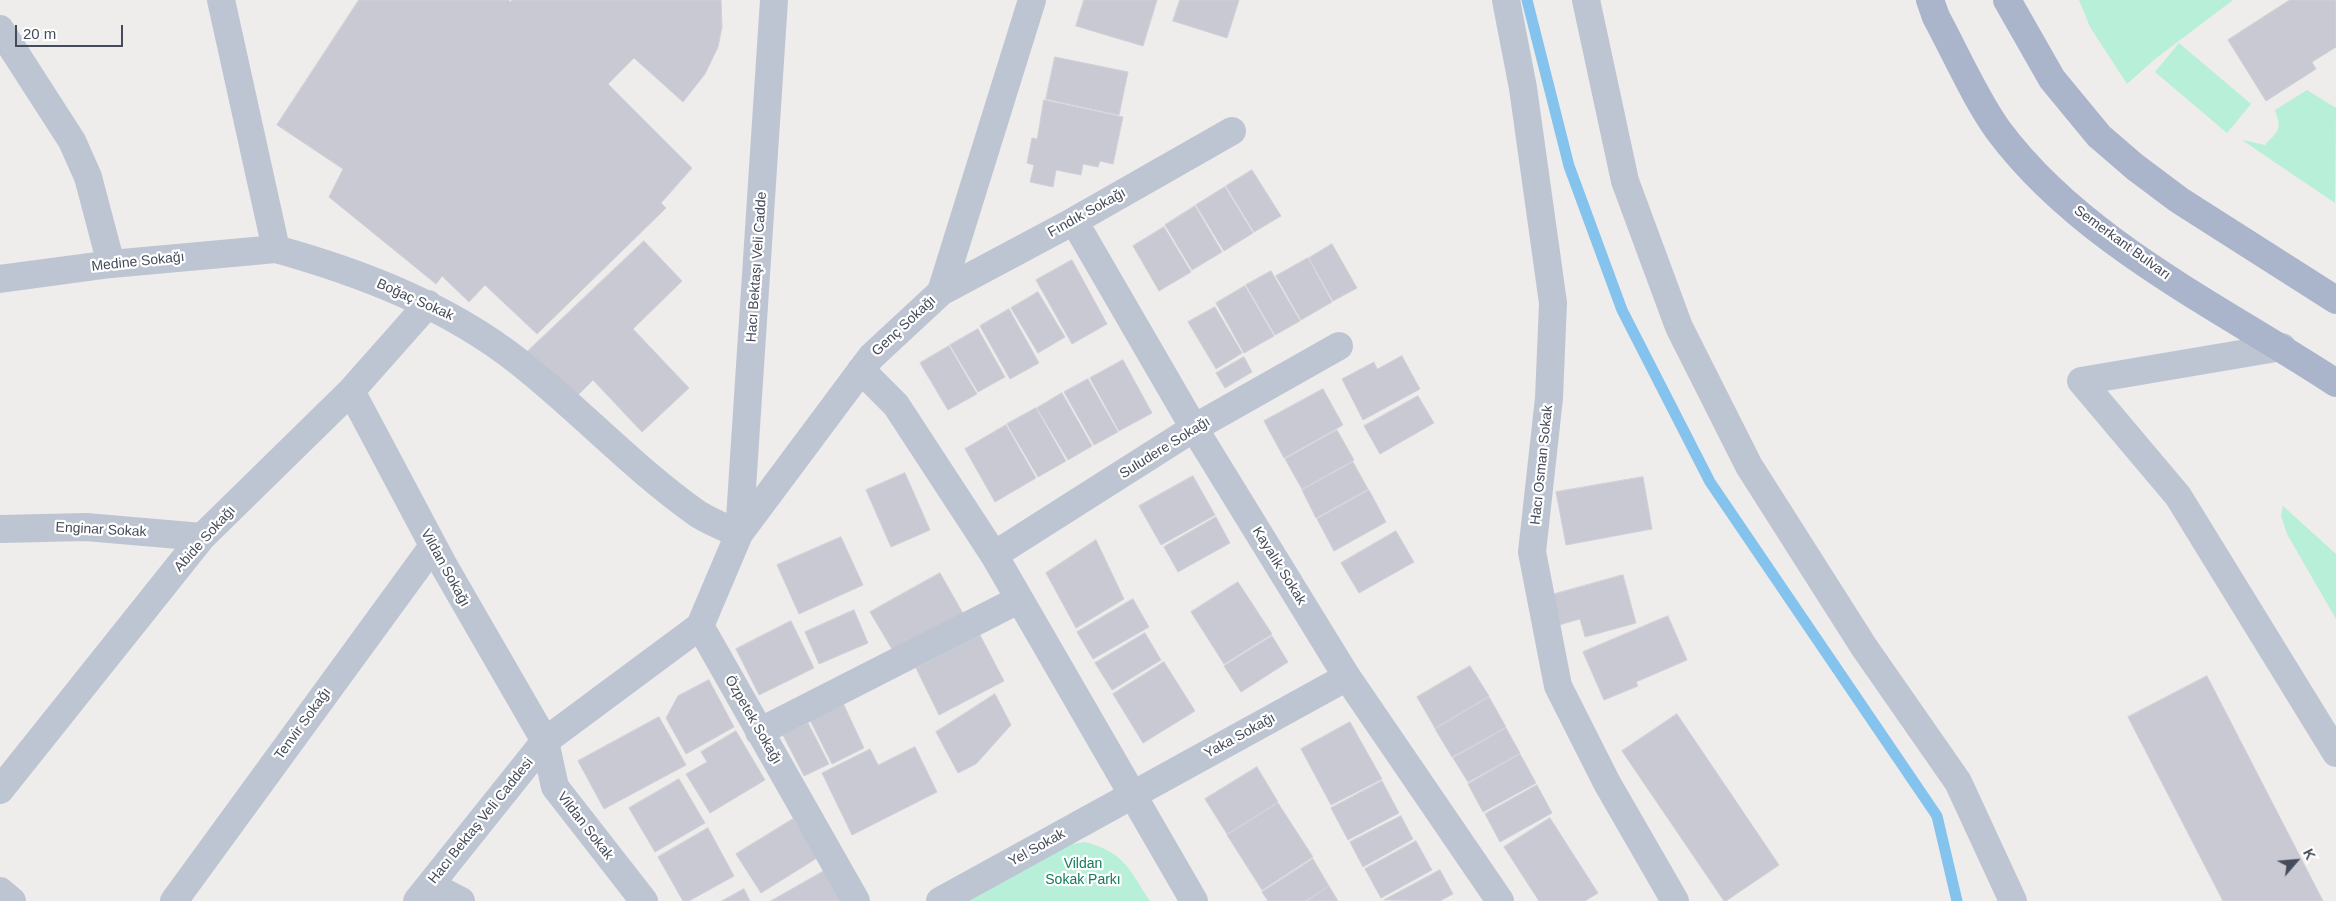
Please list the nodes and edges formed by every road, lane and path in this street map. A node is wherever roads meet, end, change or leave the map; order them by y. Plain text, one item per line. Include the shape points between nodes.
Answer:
1 (221, 0) edge
2 (774, 0) edge
3 (1032, 0) edge
4 (1506, 0) edge
5 (1586, 0) edge
6 (1930, 0) edge
7 (2007, 0) edge
8 (0, 29) edge
9 (1232, 131) dead end
10 (1074, 221) junction
11 (276, 249) junction
12 (111, 264) junction
13 (0, 279) edge
14 (941, 292) junction
15 (2336, 300) edge
16 (428, 304) junction
17 (1339, 346) dead end
18 (2282, 347) junction
19 (861, 370) junction
20 (2336, 383) edge
21 (351, 390) junction
22 (1194, 428) junction
23 (0, 529) edge
24 (739, 534) junction
25 (202, 537) junction
26 (432, 546) junction
27 (994, 555) junction
28 (1018, 600) junction
29 (700, 626) junction
30 (1347, 677) junction
31 (759, 732) junction
32 (545, 741) junction
33 (2336, 753) edge
34 (0, 790) edge
35 (1134, 795) junction
36 (0, 891) edge
37 (423, 893) edge
38 (1673, 900) edge
39 (12, 901) edge
40 (174, 901) edge
41 (461, 901) edge
42 (644, 901) edge
43 (856, 901) edge
44 (940, 901) edge
45 (1194, 901) edge
46 (1500, 901) edge
47 (2013, 901) edge

1 - 11 street
2 - 24 street, Hacı Bektaşı Veli Cadde
3 - 14 street, Genç Sokağı
4 - 38 street, Hacı Osman Sokak via 1523,88 1554,304 1549,398 1532,552 1558,686
5 - 47 street via 1625,181 1680,327 1748,466 1864,647 1958,782
6 - 18 main road, Semerkant Bulvarı via 1936,17 1998,129 2037,174 2089,222 2146,264
7 - 15 main road via 2052,79 2098,136 2179,200
8 - 12 street via 72,142 88,177
9 - 10 street, Fındık Sokağı
10 - 14 street, Fındık Sokağı
10 - 22 street, Kayalık Sokak
11 - 12 street, Medine Sokağı
11 - 16 street, Boğaç Sokak via 332,264
12 - 13 street, Medine Sokağı
14 - 19 street, Genç Sokağı
16 - 21 street, Abide Sokağı
16 - 24 street, Boğaç Sokak via 461,322 519,362 700,515
17 - 22 street, Suludere Sokağı
18 - 20 main road, Semerkant Bulvarı
18 - 33 street via 2081,381 2178,496
19 - 24 street, Genç Sokağı
19 - 27 street via 896,405
21 - 25 street, Abide Sokağı
21 - 26 street, Vildan Sokağı
22 - 27 street, Suludere Sokağı
22 - 30 street, Kayalık Sokak
23 - 25 street, Enginar Sokak via 86,527
24 - 29 street
25 - 34 street, Abide Sokağı
26 - 32 street, Vildan Sokağı
26 - 40 street, Tenvir Sokağı
27 - 28 street
28 - 31 street
28 - 35 street
29 - 31 street, Özpetek Sokağı
29 - 32 street, Hacı Bektaş Veli Caddesi
30 - 35 street, Yaka Sokağı
30 - 46 street, Kayalık Sokak
31 - 43 street, Özpetek Sokağı
32 - 37 street, Hacı Bektaş Veli Caddesi
32 - 42 street, Vildan Sokak via 555,787
35 - 44 street, Yel Sokak
35 - 45 street
36 - 39 street
37 - 41 street

